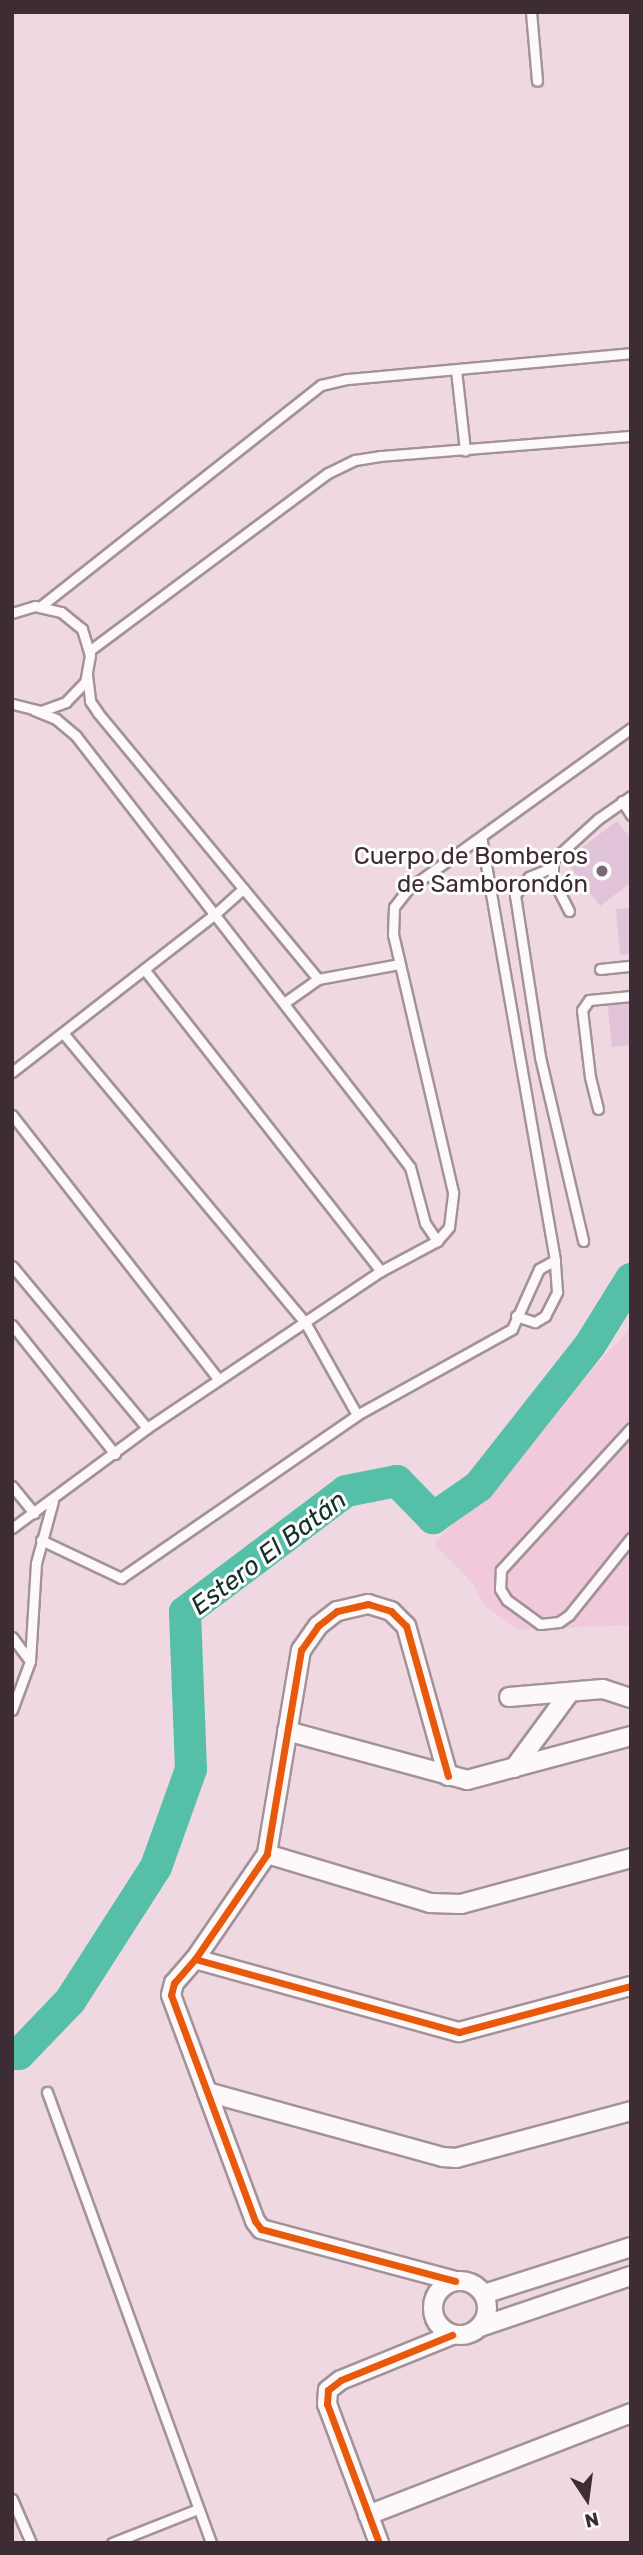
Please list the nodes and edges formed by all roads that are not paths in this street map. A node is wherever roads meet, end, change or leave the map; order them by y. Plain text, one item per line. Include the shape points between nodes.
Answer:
1 (531, 12) edge
2 (537, 81) dead end
3 (631, 353) edge
4 (456, 370) junction
5 (631, 436) edge
6 (466, 450) junction
7 (41, 606) junction
8 (12, 613) edge
9 (89, 651) junction
10 (87, 675) junction
11 (12, 704) edge
12 (23, 708) junction
13 (34, 710) junction
14 (12, 716) edge
15 (631, 728) edge
16 (626, 799) edge
17 (631, 815) edge
18 (481, 838) junction
19 (551, 868) junction
20 (243, 889) junction
21 (569, 911) dead end
22 (215, 914) junction
23 (399, 964) junction
24 (631, 965) edge
25 (600, 969) dead end
26 (144, 970) junction
27 (318, 979) junction
28 (631, 996) edge
29 (284, 1003) junction
30 (63, 1033) junction
31 (12, 1072) edge
32 (598, 1109) dead end
33 (12, 1115) edge
34 (437, 1241) junction
35 (583, 1241) dead end
36 (555, 1260) junction
37 (12, 1266) edge
38 (381, 1271) junction
39 (516, 1316) junction
40 (306, 1324) junction
41 (12, 1325) edge
42 (218, 1379) junction
43 (358, 1415) junction
44 (146, 1428) junction
45 (631, 1428) edge
46 (115, 1454) junction
47 (12, 1486) edge
48 (54, 1500) junction
49 (34, 1513) junction
50 (12, 1528) edge
51 (631, 1538) edge
52 (41, 1540) junction
53 (12, 1637) edge
54 (30, 1661) junction
55 (570, 1692) junction
56 (509, 1697) dead end
57 (631, 1698) edge
58 (12, 1710) edge
59 (286, 1731) junction
60 (631, 1736) edge
61 (514, 1768) junction
62 (448, 1776) junction
63 (267, 1854) junction
64 (631, 1858) edge
65 (195, 1959) junction
66 (631, 1986) edge
67 (47, 2092) dead end
68 (207, 2092) junction
69 (631, 2111) edge
70 (631, 2247) edge
71 (631, 2276) edge
72 (455, 2281) junction
73 (484, 2294) junction
74 (480, 2327) junction
75 (452, 2335) junction
76 (631, 2413) edge
77 (12, 2499) edge
78 (198, 2509) junction
79 (368, 2515) junction
80 (31, 2543) edge
81 (113, 2543) edge
82 (211, 2543) edge
83 (379, 2543) edge

1 - 2 lane
3 - 4 lane
4 - 6 lane
4 - 7 lane via 321,385
5 - 6 lane
6 - 9 lane via 355,460 328,473
7 - 8 lane
7 - 9 lane via 73,619 82,629
9 - 10 lane
10 - 13 lane via 66,702
10 - 20 lane via 90,701 97,713
11 - 12 lane
12 - 13 lane
12 - 14 lane
13 - 22 lane via 56,719 76,736
15 - 18 lane
16 - 17 lane
16 - 19 lane via 557,853
18 - 23 lane via 408,889 394,907
18 - 36 lane
19 - 21 lane
19 - 35 lane via 529,877 515,895 540,1057
20 - 22 lane
20 - 27 lane
22 - 26 lane
22 - 29 lane
23 - 27 lane
23 - 34 lane via 453,1192 449,1227
24 - 25 lane
26 - 30 lane
26 - 38 lane
27 - 29 lane
28 - 32 lane via 589,1000 582,1010
29 - 34 lane via 410,1167 425,1223
30 - 31 lane
30 - 40 lane
33 - 42 lane
34 - 38 lane
36 - 39 lane via 539,1269
36 - 39 lane via 557,1292 545,1316 535,1322
37 - 44 lane
38 - 40 lane
39 - 43 lane via 512,1329
40 - 42 lane
40 - 43 lane
41 - 46 lane
42 - 44 lane
43 - 52 lane via 121,1578
44 - 46 lane
45 - 51 lane via 501,1570 500,1589 507,1600 540,1624 559,1622
46 - 48 lane
47 - 49 lane
48 - 49 lane
48 - 52 lane
49 - 50 lane
52 - 54 lane
53 - 54 lane
54 - 58 lane
55 - 56 street
55 - 57 street via 603,1689
55 - 61 street
59 - 62 street
59 - 62 street via 301,1650 318,1626 337,1612 368,1604 391,1611 407,1626
59 - 63 street
60 - 61 street
61 - 62 street via 467,1780
63 - 64 street via 430,1903 461,1904
63 - 65 street
65 - 66 street via 459,2032
65 - 68 street via 174,1983 171,1995
67 - 78 lane
68 - 69 street via 456,2158
68 - 72 street via 261,2229
70 - 73 street
71 - 74 street
72 - 73 street via 471,2283
72 - 75 street via 439,2290 432,2307 437,2324
73 - 74 street via 488,2305
74 - 75 street via 467,2335
75 - 79 street via 341,2380 328,2390 327,2404
76 - 79 street
77 - 80 lane
78 - 81 lane
78 - 82 lane
79 - 83 street

